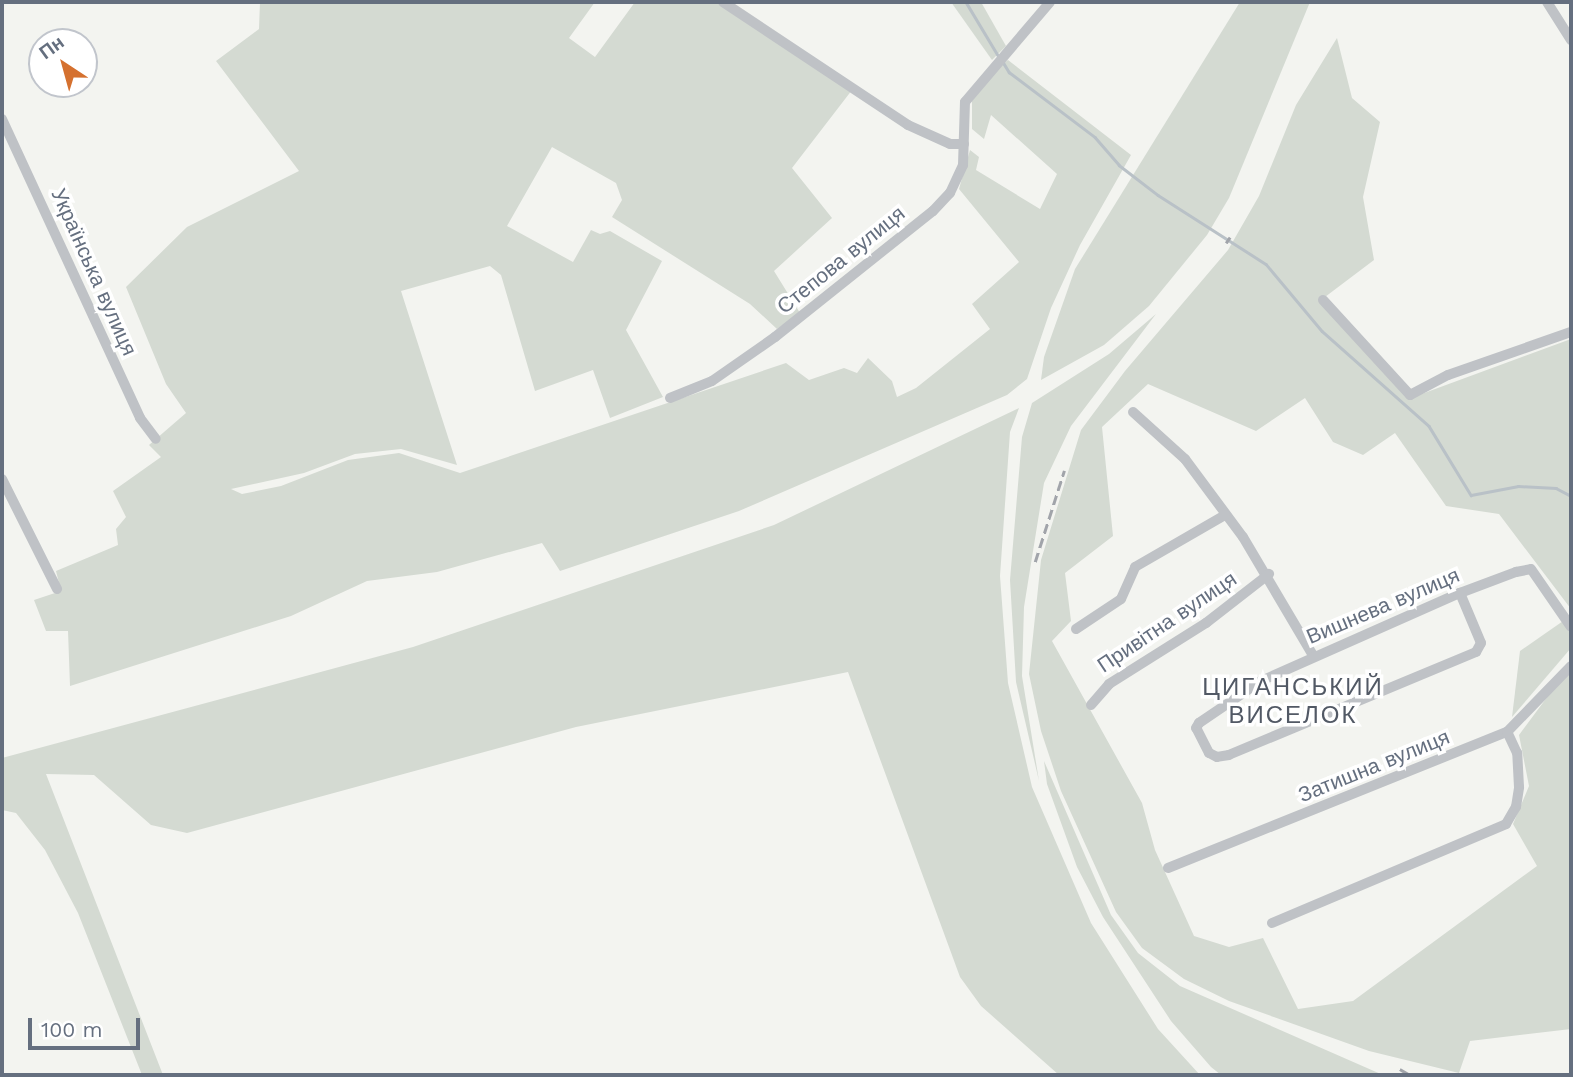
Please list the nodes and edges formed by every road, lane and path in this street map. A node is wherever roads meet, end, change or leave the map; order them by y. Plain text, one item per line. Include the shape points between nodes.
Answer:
1 (723, 2) edge
2 (1050, 2) edge
3 (1547, 2) edge
4 (1571, 40) edge
5 (2, 119) edge
6 (964, 145) junction
7 (1323, 300) dead end
8 (1571, 332) edge
9 (670, 398) dead end
10 (1133, 412) dead end
11 (156, 439) dead end
12 (2, 479) edge
13 (1225, 515) junction
14 (1269, 574) junction
15 (57, 589) dead end
16 (1460, 593) junction
17 (1571, 627) edge
18 (1076, 629) dead end
19 (1314, 657) junction
20 (1571, 666) edge
21 (1091, 705) dead end
22 (1507, 732) junction
23 (1168, 868) dead end
24 (1272, 923) dead end

1 - 6 street via 908,125 950,144
2 - 6 street, Степова вулиця via 965,102
3 - 4 street
5 - 11 street, Українська вулиця via 134,406
6 - 9 street, Степова вулиця via 964,165 950,193 933,211 775,337 712,381
7 - 8 street via 1410,395 1448,375
10 - 13 street via 1180,453
12 - 15 street
13 - 14 street
13 - 18 street via 1135,567 1121,599
14 - 19 street
14 - 21 street, Привітна вулиця via 1206,624 1109,684
16 - 17 street, Вишнева вулиця via 1531,569
16 - 19 street, Вишнева вулиця
16 - 19 street, Вишнева вулиця via 1480,640 1476,653 1221,757 1209,753 1196,728 1261,681
20 - 22 street, Затишна вулиця
22 - 23 street, Затишна вулиця
22 - 24 street via 1515,746 1520,788 1506,824

